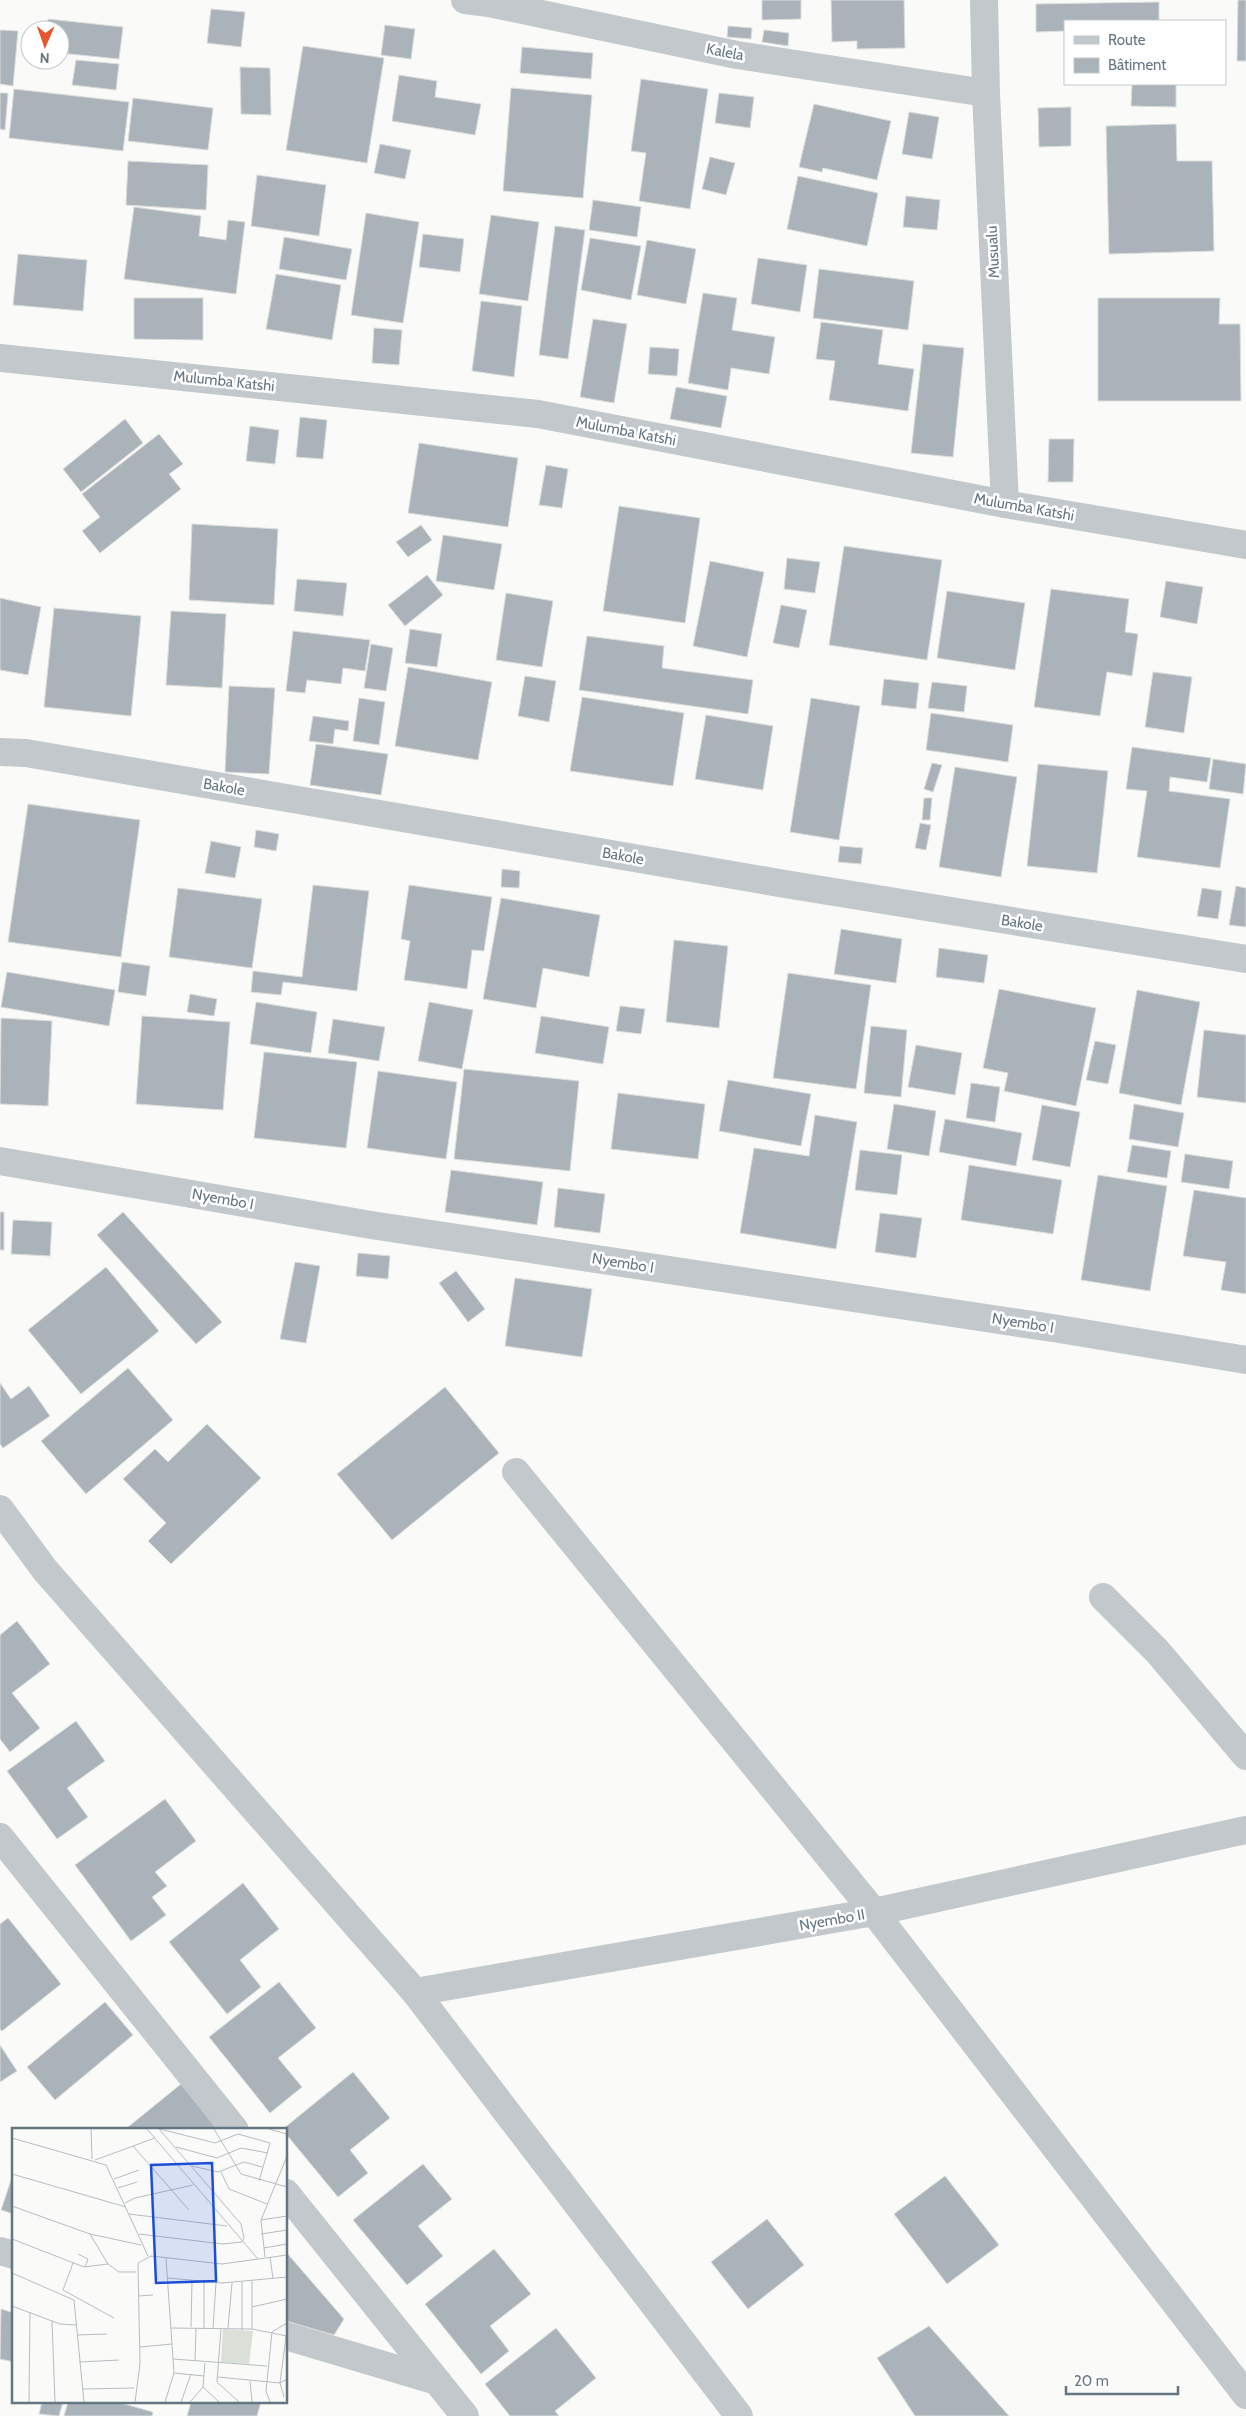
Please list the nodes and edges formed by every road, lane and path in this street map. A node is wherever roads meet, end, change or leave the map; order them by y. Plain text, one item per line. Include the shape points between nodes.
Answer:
1 (984, 0) edge
2 (481, 1) edge
3 (986, 93) junction
4 (0, 358) edge
5 (1005, 504) junction
6 (1246, 545) edge
7 (0, 752) edge
8 (1246, 959) edge
9 (0, 1161) edge
10 (1246, 1360) edge
11 (516, 1472) dead end
12 (0, 1509) edge
13 (1104, 1597) dead end
14 (1246, 1756) edge
15 (1246, 1830) edge
16 (0, 1837) edge
17 (874, 1912) junction
18 (415, 1992) junction
19 (234, 2128) edge
20 (288, 2195) edge
21 (288, 2337) edge
22 (438, 2381) junction
23 (1246, 2395) edge
24 (465, 2416) edge
25 (739, 2416) edge

1 - 3 street, Musualu
2 - 3 street, Kalela via 737,55
3 - 5 street, Musualu
4 - 5 street, Mulumba Katshi via 538,414
5 - 6 street, Mulumba Katshi
7 - 8 street, Bakole
9 - 10 street, Nyembo I via 371,1225
11 - 17 street
12 - 18 street via 45,1570
13 - 14 street via 1157,1651
15 - 17 street, Nyembo II
16 - 19 street
17 - 18 street, Nyembo II
17 - 23 street
18 - 25 street
20 - 22 street
21 - 22 street
22 - 24 street

